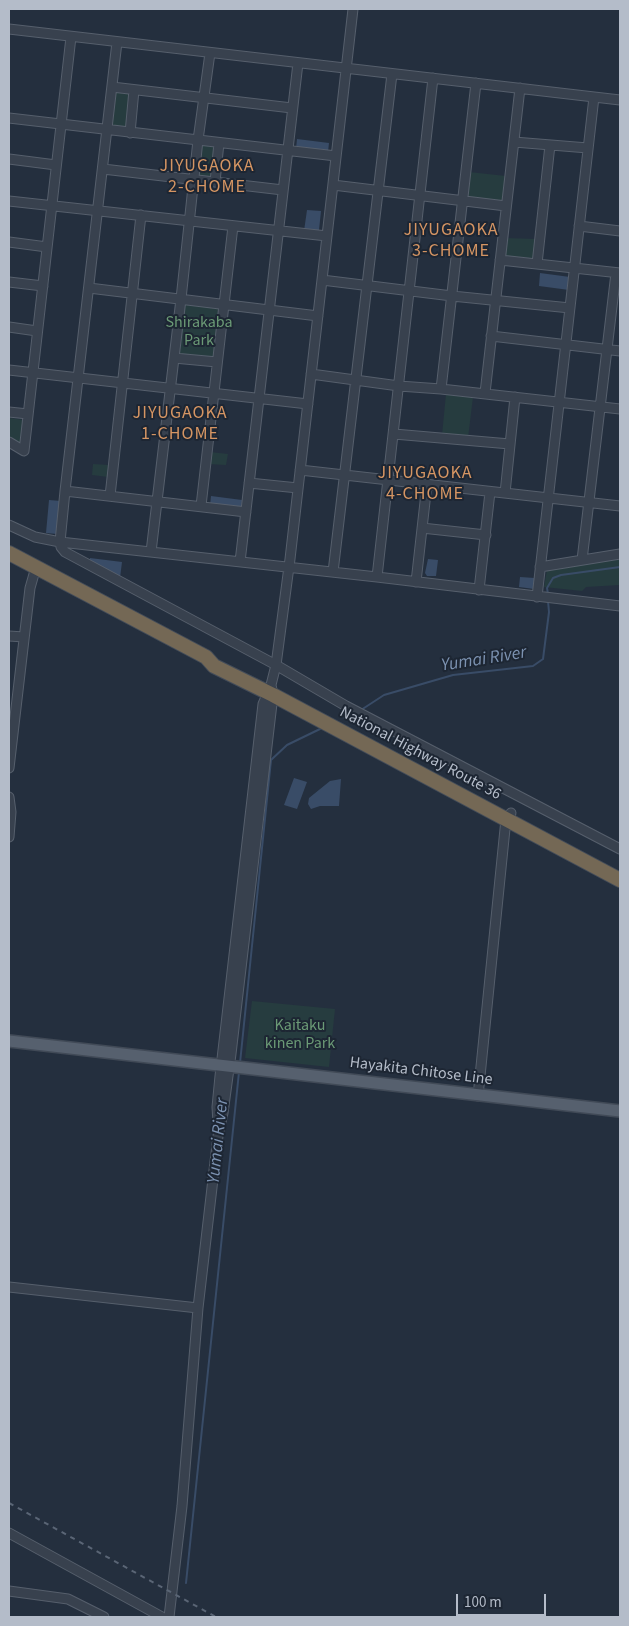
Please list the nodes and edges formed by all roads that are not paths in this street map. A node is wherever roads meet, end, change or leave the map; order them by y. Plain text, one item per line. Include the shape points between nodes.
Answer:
1 (352, 9) edge
2 (9, 29) edge
3 (71, 36) junction
4 (117, 42) junction
5 (210, 53) junction
6 (298, 63) junction
7 (346, 68) junction
8 (392, 74) junction
9 (433, 78) junction
10 (476, 83) junction
11 (112, 87) junction
12 (520, 88) junction
13 (134, 90) junction
14 (204, 97) junction
15 (594, 97) junction
16 (620, 100) edge
17 (292, 108) junction
18 (9, 118) edge
19 (61, 124) junction
20 (107, 130) junction
21 (130, 133) junction
22 (198, 140) junction
23 (514, 142) junction
24 (219, 143) junction
25 (550, 145) junction
26 (588, 148) junction
27 (288, 151) junction
28 (336, 156) junction
29 (9, 159) edge
30 (56, 165) junction
31 (103, 169) junction
32 (194, 180) junction
33 (215, 182) junction
34 (333, 185) junction
35 (283, 190) junction
36 (378, 190) junction
37 (420, 196) junction
38 (9, 201) edge
39 (463, 201) junction
40 (52, 206) junction
41 (506, 206) junction
42 (98, 211) junction
43 (141, 216) junction
44 (190, 221) junction
45 (233, 226) junction
46 (579, 226) junction
47 (278, 231) junction
48 (620, 231) edge
49 (327, 236) junction
50 (9, 242) edge
51 (47, 247) junction
52 (500, 260) junction
53 (537, 264) junction
54 (575, 268) junction
55 (618, 273) edge
56 (322, 280) junction
57 (9, 282) edge
58 (42, 286) junction
59 (367, 286) junction
60 (90, 288) junction
61 (409, 291) junction
62 (133, 294) junction
63 (452, 296) junction
64 (181, 299) junction
65 (496, 300) junction
66 (224, 305) junction
67 (570, 308) junction
68 (269, 310) junction
69 (318, 316) junction
70 (9, 327) edge
71 (37, 330) junction
72 (491, 336) junction
73 (566, 345) junction
74 (606, 350) junction
75 (620, 352) edge
76 (174, 358) junction
77 (217, 362) junction
78 (9, 370) edge
79 (33, 372) junction
80 (311, 374) junction
81 (78, 378) junction
82 (356, 380) junction
83 (123, 383) junction
84 (399, 386) junction
85 (171, 388) junction
86 (441, 389) junction
87 (213, 393) junction
88 (485, 394) junction
89 (515, 397) junction
90 (259, 398) junction
91 (559, 402) junction
92 (308, 404) junction
93 (600, 407) junction
94 (620, 409) edge
95 (9, 412) edge
96 (28, 414) junction
97 (394, 434) junction
98 (9, 442) edge
99 (510, 444) junction
100 (300, 470) junction
101 (345, 475) junction
102 (389, 480) junction
103 (249, 483) junction
104 (427, 484) junction
105 (298, 488) junction
106 (65, 491) junction
107 (490, 492) junction
108 (505, 493) junction
109 (110, 496) junction
110 (548, 498) junction
111 (157, 501) junction
112 (588, 503) junction
113 (201, 506) junction
114 (620, 506) edge
115 (246, 512) junction
116 (9, 525) edge
117 (422, 528) junction
118 (486, 535) junction
119 (60, 542) junction
120 (151, 552) junction
121 (9, 553) edge
122 (620, 554) edge
123 (582, 560) junction
124 (240, 562) junction
125 (36, 567) junction
126 (540, 567) junction
127 (289, 568) junction
128 (333, 572) junction
129 (377, 577) junction
130 (416, 582) junction
131 (480, 590) junction
132 (539, 597) junction
133 (620, 606) edge
134 (9, 636) edge
135 (24, 637) junction
136 (276, 665) junction
137 (13, 687) edge
138 (270, 691) junction
139 (10, 736) edge
140 (9, 768) edge
141 (9, 797) edge
142 (509, 816) junction
143 (9, 837) edge
144 (620, 849) edge
145 (620, 870) edge
146 (620, 880) edge
147 (9, 1041) edge
148 (233, 1067) junction
149 (478, 1096) junction
150 (620, 1111) edge
151 (9, 1287) edge
152 (198, 1308) junction
153 (9, 1533) edge
154 (9, 1592) edge
155 (104, 1617) edge
156 (162, 1617) edge
157 (169, 1617) edge

1 - 7 street
2 - 3 street
3 - 4 street
3 - 19 street
4 - 5 street
4 - 11 street
5 - 6 street
5 - 14 street
6 - 7 street
6 - 17 street
7 - 8 street
7 - 28 street
8 - 9 street
8 - 36 street
9 - 10 street
9 - 37 street
10 - 12 street
10 - 39 street
11 - 13 street
11 - 20 street
12 - 15 street
12 - 23 street
13 - 14 street
13 - 21 street
14 - 17 street
14 - 22 street
15 - 16 street
15 - 26 street
17 - 27 street
18 - 19 street
19 - 20 street
19 - 30 street
20 - 21 street
20 - 31 street
21 - 22 street
22 - 24 street
22 - 32 street
23 - 25 street
23 - 41 street
24 - 27 street
24 - 33 street
25 - 26 street
25 - 53 street
26 - 46 street
27 - 28 street
27 - 35 street
28 - 34 street
29 - 30 street
30 - 40 street
31 - 32 street
31 - 42 street
32 - 33 street
32 - 44 street
33 - 35 street
34 - 36 street
34 - 49 street
35 - 47 street
36 - 37 street
36 - 59 street
37 - 39 street
37 - 61 street
38 - 40 street
39 - 41 street
39 - 63 street
40 - 42 street
40 - 51 street
41 - 52 street
42 - 43 street
42 - 60 street
43 - 44 street
43 - 62 street
44 - 45 street
44 - 64 street
45 - 47 street
45 - 66 street
46 - 48 street
46 - 54 street
47 - 49 street
47 - 68 street
49 - 56 street
50 - 51 street
51 - 58 street
52 - 53 street
52 - 65 street
53 - 54 street
54 - 55 street
54 - 67 street
55 - 74 street
56 - 59 street
56 - 69 street
57 - 58 street
58 - 71 street
59 - 61 street
59 - 82 street
60 - 62 street
60 - 81 street
61 - 63 street
61 - 84 street
62 - 64 street
62 - 83 street
63 - 65 street
63 - 86 street
64 - 66 street
64 - 76 street
65 - 67 street
65 - 72 street
66 - 68 street
66 - 77 street
67 - 73 street
68 - 69 street
68 - 90 street
69 - 80 street
70 - 71 street
71 - 79 street
72 - 73 street
72 - 88 street
73 - 74 street
73 - 91 street
74 - 75 street
74 - 93 street
76 - 77 street
76 - 85 street
77 - 87 street
78 - 79 street
79 - 81 street
79 - 96 street
80 - 82 street
80 - 92 street
81 - 83 street
81 - 106 street
82 - 84 street
82 - 101 street
83 - 85 street
83 - 109 street
84 - 86 street
84 - 97 street
85 - 87 street
85 - 111 street
86 - 88 street
87 - 90 street
87 - 113 street
88 - 89 street
89 - 91 street
89 - 99 street
90 - 92 street
90 - 103 street
91 - 93 street
91 - 110 street
92 - 100 street
93 - 94 street
93 - 112 street
95 - 96 street
96 - 98 street via 24,450
97 - 99 street
97 - 102 street
99 - 108 street
100 - 101 street
100 - 105 street
101 - 102 street
101 - 128 street
102 - 104 street
102 - 129 street
103 - 105 street
103 - 115 street
104 - 107 street
104 - 117 street
105 - 127 street
106 - 109 street
106 - 119 street
107 - 108 street
107 - 118 street
108 - 110 street
109 - 111 street
110 - 112 street
110 - 126 street
111 - 113 street
111 - 120 street
112 - 114 street
112 - 123 street
113 - 115 street
115 - 124 street
116 - 119 street via 35,537
117 - 118 street
117 - 130 street
118 - 131 street
119 - 120 street
119 - 136 street via 64,552
120 - 124 street
121 - 125 highway, National Highway Route 36
122 - 123 street
123 - 126 street
124 - 127 street
125 - 135 street
125 - 138 highway, National Highway Route 36 via 206,657 218,658
126 - 132 street
127 - 128 street
127 - 136 street
128 - 129 street
129 - 130 street
130 - 131 street
131 - 132 street
132 - 133 street
134 - 135 street
135 - 137 street
136 - 138 street
136 - 144 street via 346,706
137 - 139 street
138 - 142 highway, National Highway Route 36
138 - 148 street
139 - 140 street
141 - 143 street via 12,812
142 - 145 highway, National Highway Route 36
142 - 146 highway, National Highway Route 36
142 - 149 street
147 - 148 main road, Hayakita Chitose Line
148 - 149 main road, Hayakita Chitose Line
148 - 152 street via 217,1107 218,1136
149 - 150 main road, Hayakita Chitose Line
151 - 152 street
152 - 157 street via 182,1506
153 - 156 street
154 - 155 street via 68,1599

